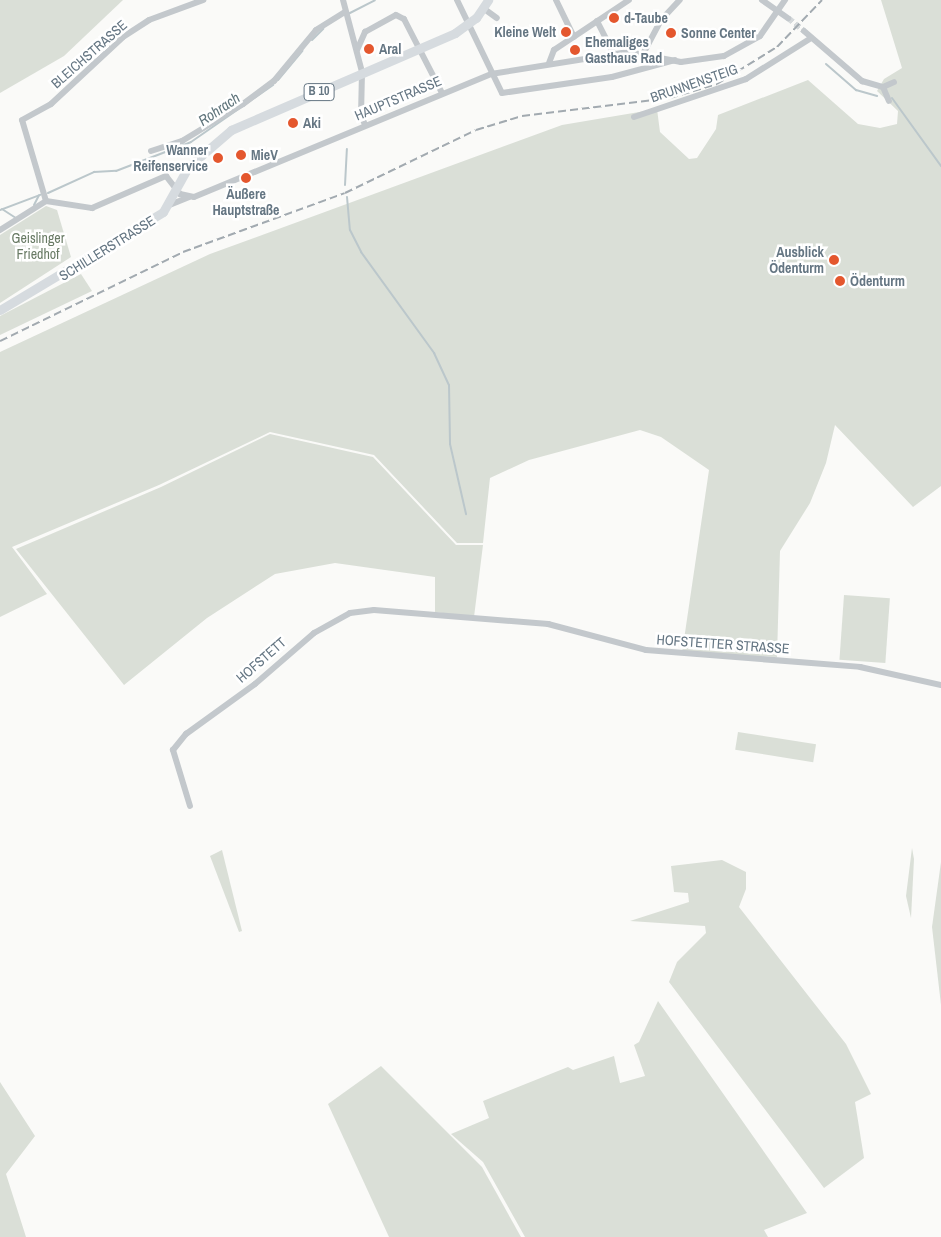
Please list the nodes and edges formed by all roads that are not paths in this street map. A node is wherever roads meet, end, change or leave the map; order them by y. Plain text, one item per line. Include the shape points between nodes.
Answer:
1 (203, 0) edge
2 (343, 0) edge
3 (457, 0) edge
4 (488, 0) edge
5 (556, 0) edge
6 (629, 0) edge
7 (680, 0) edge
8 (762, 0) edge
9 (786, 0) edge
10 (483, 8) junction
11 (778, 11) junction
12 (345, 12) junction
13 (497, 18) dead end
14 (788, 18) tunnel mouth
15 (597, 22) junction
16 (467, 26) junction
17 (804, 31) tunnel mouth
18 (574, 37) junction
19 (811, 38) junction
20 (420, 49) junction
21 (357, 50) junction
22 (614, 54) junction
23 (643, 54) junction
24 (674, 60) junction
25 (550, 63) junction
26 (362, 72) junction
27 (491, 74) junction
28 (894, 82) dead end
29 (883, 87) junction
30 (442, 93) junction
31 (889, 101) dead end
32 (634, 117) dead end
33 (366, 125) junction
34 (151, 151) dead end
35 (175, 188) junction
36 (188, 197) junction
37 (46, 201) junction
38 (167, 206) junction
39 (0, 230) edge
40 (0, 310) edge
41 (436, 617) joint
42 (941, 684) edge
43 (190, 806) dead end

1 - 37 street, BLEICHSTRASSE via 149,20 122,38 51,104 22,120
2 - 12 street
3 - 16 street
4 - 10 main road, B 10
5 - 18 street
6 - 15 street
7 - 23 street via 662,19
8 - 11 street
9 - 11 street
10 - 13 street
10 - 16 main road, B 10
11 - 14 street
11 - 24 street via 760,36 732,52 702,61
12 - 21 street
12 - 34 street via 316,30 274,81 243,104 182,142
15 - 18 street
15 - 22 street
16 - 20 main road, B 10
16 - 27 street
17 - 19 street
18 - 25 street via 554,50
19 - 29 street via 862,81
19 - 32 street, BRUNNENSTEIG via 739,82
20 - 21 street via 404,19 396,15 365,32
20 - 26 main road, B 10
20 - 30 street
21 - 26 street
22 - 23 street, HAUPTSTRASSE
22 - 25 street, HAUPTSTRASSE
23 - 24 street, HAUPTSTRASSE
24 - 27 street via 612,77 502,93
25 - 27 street, HAUPTSTRASSE
26 - 33 street via 361,115
26 - 35 main road, B 10 via 232,130 181,177
27 - 30 street, HAUPTSTRASSE
28 - 29 street
29 - 31 street
30 - 33 street, HAUPTSTRASSE
33 - 36 street, HAUPTSTRASSE
35 - 36 street
35 - 37 street via 166,176 92,208
35 - 38 main road, SCHILLERSTRASSE / B 10
36 - 38 street, HAUPTSTRASSE
37 - 39 street
38 - 40 main road, SCHILLERSTRASSE via 52,283
41 - 42 street, HOFSTETTER STRASSE via 548,624 686,656 860,667
41 - 43 street, HOFSTETT via 374,610 350,614 276,662 255,684 186,734 173,750

